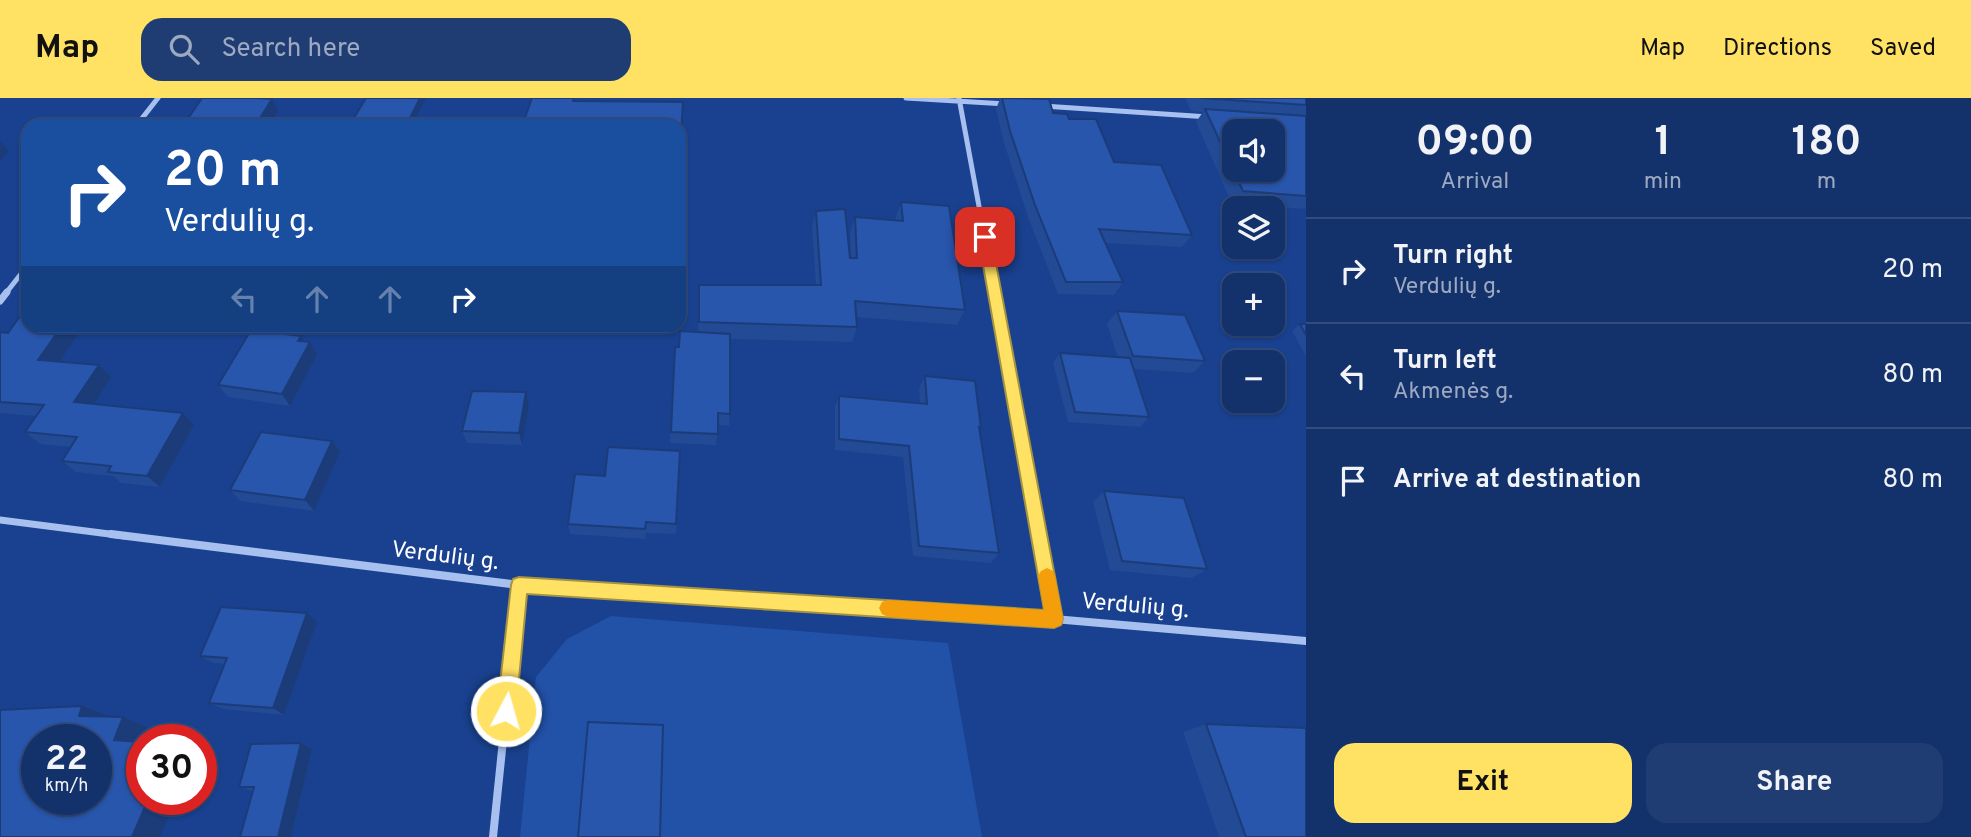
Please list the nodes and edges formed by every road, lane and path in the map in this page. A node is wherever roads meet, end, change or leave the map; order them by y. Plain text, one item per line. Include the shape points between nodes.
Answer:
1 (158, 98) edge
2 (906, 98) edge
3 (960, 99) edge
4 (1015, 104) edge
5 (1029, 105) edge
6 (1223, 118) edge
7 (142, 119) edge
8 (21, 274) edge
9 (0, 301) edge
10 (0, 520) edge
11 (519, 585) junction
12 (1054, 619) junction
13 (1306, 641) edge
14 (493, 837) edge

1 - 7 street
2 - 3 street
3 - 4 street
3 - 12 street
5 - 6 street
8 - 9 street
10 - 11 street, Verdulių g.
11 - 12 street, Verdulių g.
11 - 14 street
12 - 13 street, Verdulių g.

